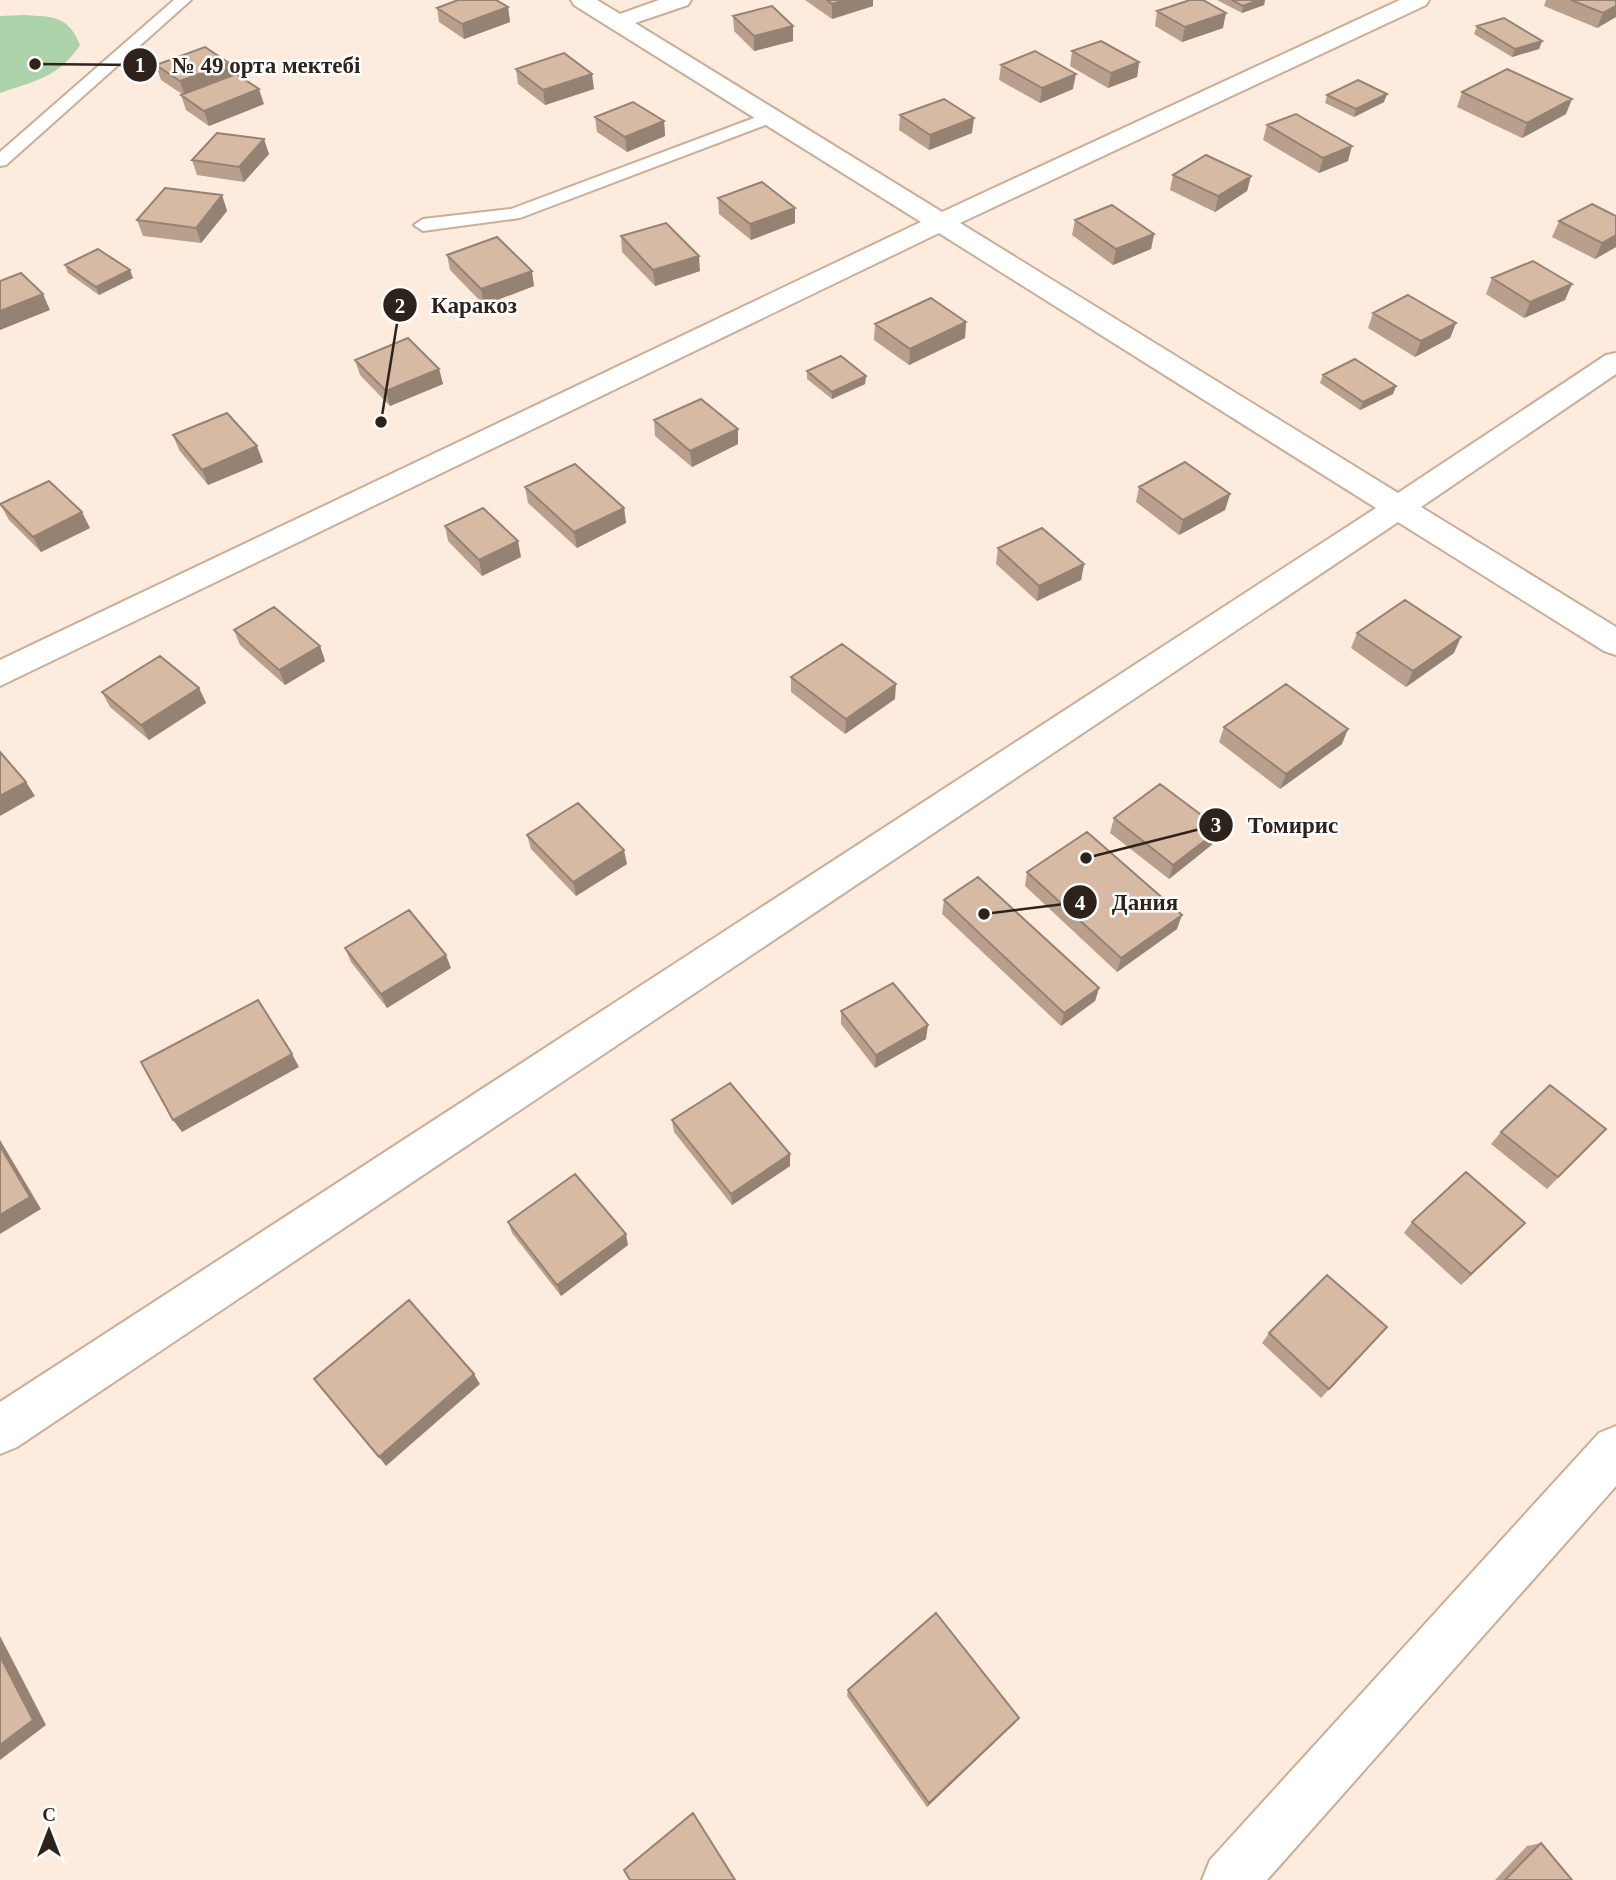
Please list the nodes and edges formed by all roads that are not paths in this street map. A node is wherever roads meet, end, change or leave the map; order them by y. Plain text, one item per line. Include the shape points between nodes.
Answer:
1 (183, 0) edge
2 (582, 0) edge
3 (680, 0) edge
4 (1418, 0) edge
5 (618, 22) junction
6 (770, 117) junction
7 (0, 162) edge
8 (940, 223) junction
9 (423, 225) dead end
10 (1616, 360) edge
11 (1398, 508) junction
12 (1616, 643) edge
13 (0, 674) edge
14 (0, 1430) edge
15 (1616, 1450) edge
16 (1230, 1880) edge

1 - 7 lane
2 - 5 street
3 - 5 street
4 - 8 street
5 - 6 street
6 - 8 street
6 - 9 lane via 513,214
8 - 11 street
8 - 13 street
10 - 11 street
11 - 12 street
11 - 14 street
15 - 16 street

